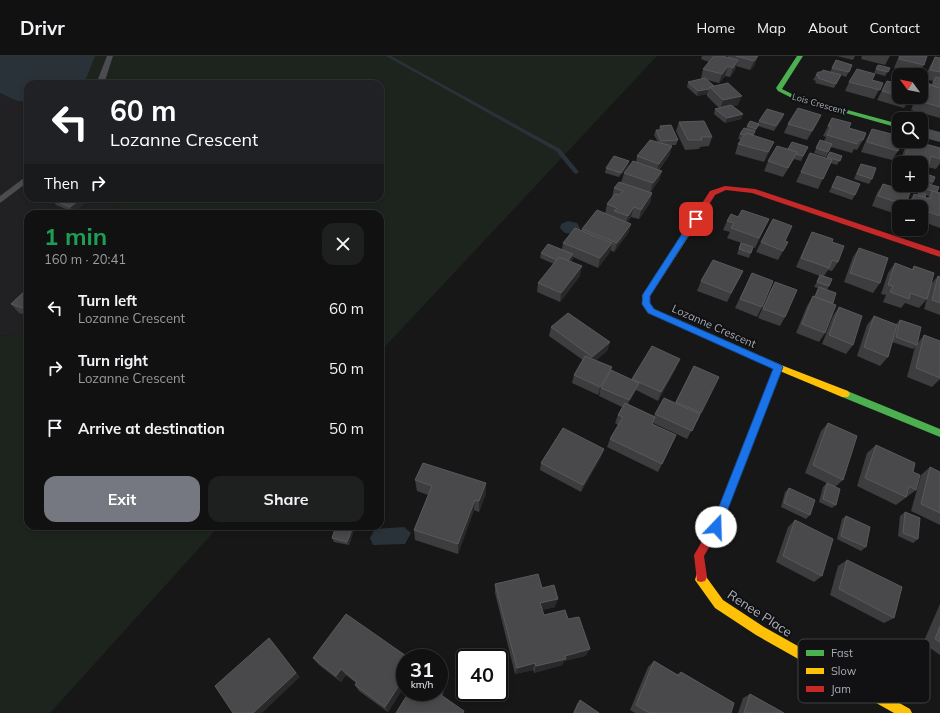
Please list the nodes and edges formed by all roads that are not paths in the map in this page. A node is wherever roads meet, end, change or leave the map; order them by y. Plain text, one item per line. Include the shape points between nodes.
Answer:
1 (110, 56) edge
2 (800, 56) edge
3 (101, 80) edge
4 (892, 124) edge
5 (928, 134) edge
6 (940, 138) edge
7 (24, 181) edge
8 (0, 200) edge
9 (940, 254) edge
10 (778, 367) junction
11 (940, 433) edge
12 (798, 652) edge
13 (888, 703) edge
14 (906, 713) edge

1 - 3 lane
2 - 4 street, Lois Crescent via 780,90 794,97
5 - 6 street
7 - 8 lane
9 - 10 street, Lozanne Crescent via 753,191 725,188 712,193 646,296 646,304 651,311
10 - 11 street, Lozanne Crescent
10 - 12 street, Renee Place via 716,527 699,555 701,580 718,604
13 - 14 street, Renee Place

